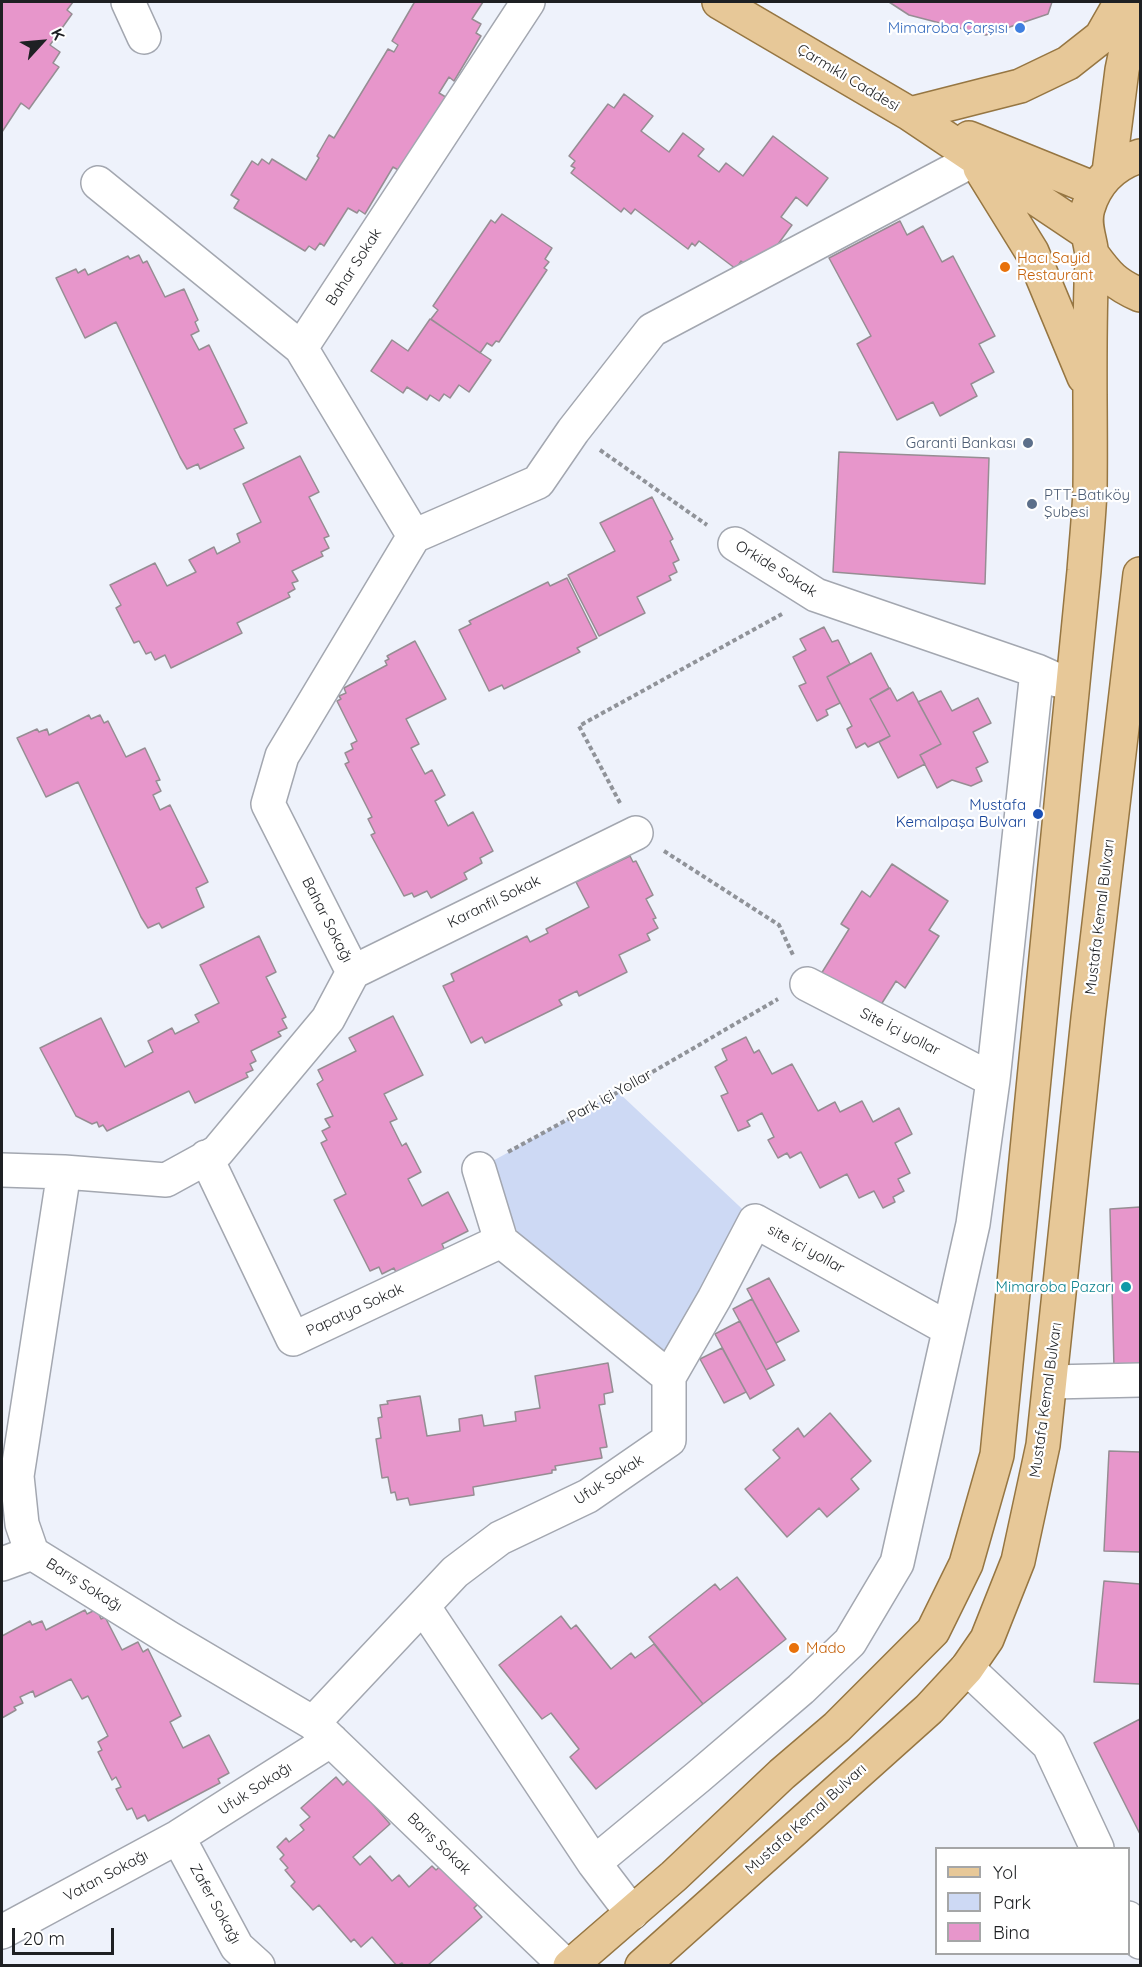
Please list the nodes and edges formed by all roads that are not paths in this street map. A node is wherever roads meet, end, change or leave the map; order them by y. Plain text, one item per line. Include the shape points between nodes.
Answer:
1 (128, 2) edge
2 (528, 2) edge
3 (719, 2) edge
4 (1121, 2) edge
5 (1136, 2) edge
6 (144, 37) dead end
7 (910, 114) junction
8 (1140, 156) edge
9 (975, 159) junction
10 (1102, 181) junction
11 (98, 183) dead end
12 (1089, 243) junction
13 (1140, 295) edge
14 (301, 348) junction
15 (1089, 388) junction
16 (414, 536) junction
17 (735, 544) road end
18 (1140, 574) edge
19 (1037, 671) junction
20 (1073, 686) junction
21 (636, 833) road end
22 (353, 972) junction
23 (807, 984) road end
24 (993, 1080) junction
25 (206, 1157) junction
26 (479, 1169) road end
27 (2, 1170) edge
28 (64, 1172) junction
29 (501, 1240) junction
30 (949, 1329) junction
31 (669, 1377) junction
32 (1140, 1380) edge
33 (1051, 1382) junction
34 (9, 1480) edge
35 (32, 1553) junction
36 (2, 1564) edge
37 (423, 1606) junction
38 (967, 1668) junction
39 (322, 1731) junction
40 (178, 1837) junction
41 (1097, 1847) edge
42 (594, 1863) junction
43 (632, 1913) junction
44 (1130, 1922) edge
45 (2, 1932) edge
46 (1140, 1942) edge
47 (258, 1965) edge
48 (568, 1965) edge
49 (642, 1965) edge

1 - 6 street
2 - 14 street, Bahar Sokak
3 - 7 main road, Çarmıklı Caddesi
4 - 7 main road via 1101,37 1068,63 1020,86
5 - 10 main road
7 - 9 main road, Çarmıklı Caddesi
7 - 10 main road
8 - 10 main road via 1128,160
9 - 12 main road, Çarmıklı Caddesi
9 - 15 main road via 1032,252
9 - 16 street via 652,330 538,482
10 - 12 main road via 1087,210
11 - 14 street
12 - 13 main road, Çarmıklı Caddesi via 1107,273 1121,287
12 - 15 main road
14 - 16 street
15 - 20 main road via 1090,490
16 - 22 street, Bahar Sokağı via 282,756 268,804
17 - 19 street, Orkide Sokak via 816,595
18 - 33 main road, Mustafa Kemal Bulvarı via 1086,1030
19 - 20 street, Orkide Sokak
19 - 24 street
20 - 43 main road via 997,1455 966,1564 933,1631 837,1726
21 - 22 street, Karanfil Sokak
22 - 25 street, Bahar Sokağı via 328,1019 217,1152
23 - 24 street, Site İçi yollar
24 - 30 street via 973,1224
25 - 28 street, Bahar Sokağı via 166,1180
25 - 29 street, Papatya Sokak via 293,1339
26 - 29 street
27 - 28 street, Bahar Sokağı
28 - 34 street, Barış Sokağı
29 - 31 street
30 - 31 street, site içi yollar via 756,1221
30 - 42 street via 897,1563 850,1642 801,1689
31 - 37 street, Ufuk Sokak via 669,1440 588,1496 500,1538 455,1572
32 - 33 street
33 - 38 main road, Mustafa Kemal Bulvarı via 1043,1445 1018,1561 987,1639
34 - 35 street, Barış Sokağı
35 - 36 street
35 - 39 street, Barış Sokağı
37 - 39 street, Ufuk Sokak
37 - 42 street
38 - 41 street via 1049,1745
38 - 49 main road, Mustafa Kemal Bulvarı via 930,1709
39 - 40 street, Ufuk Sokağı
39 - 48 street, Barış Sokak
40 - 45 street, Vatan Sokağı
40 - 47 street, Zafer Sokağı via 237,1947
42 - 43 street
43 - 48 main road
44 - 46 street

